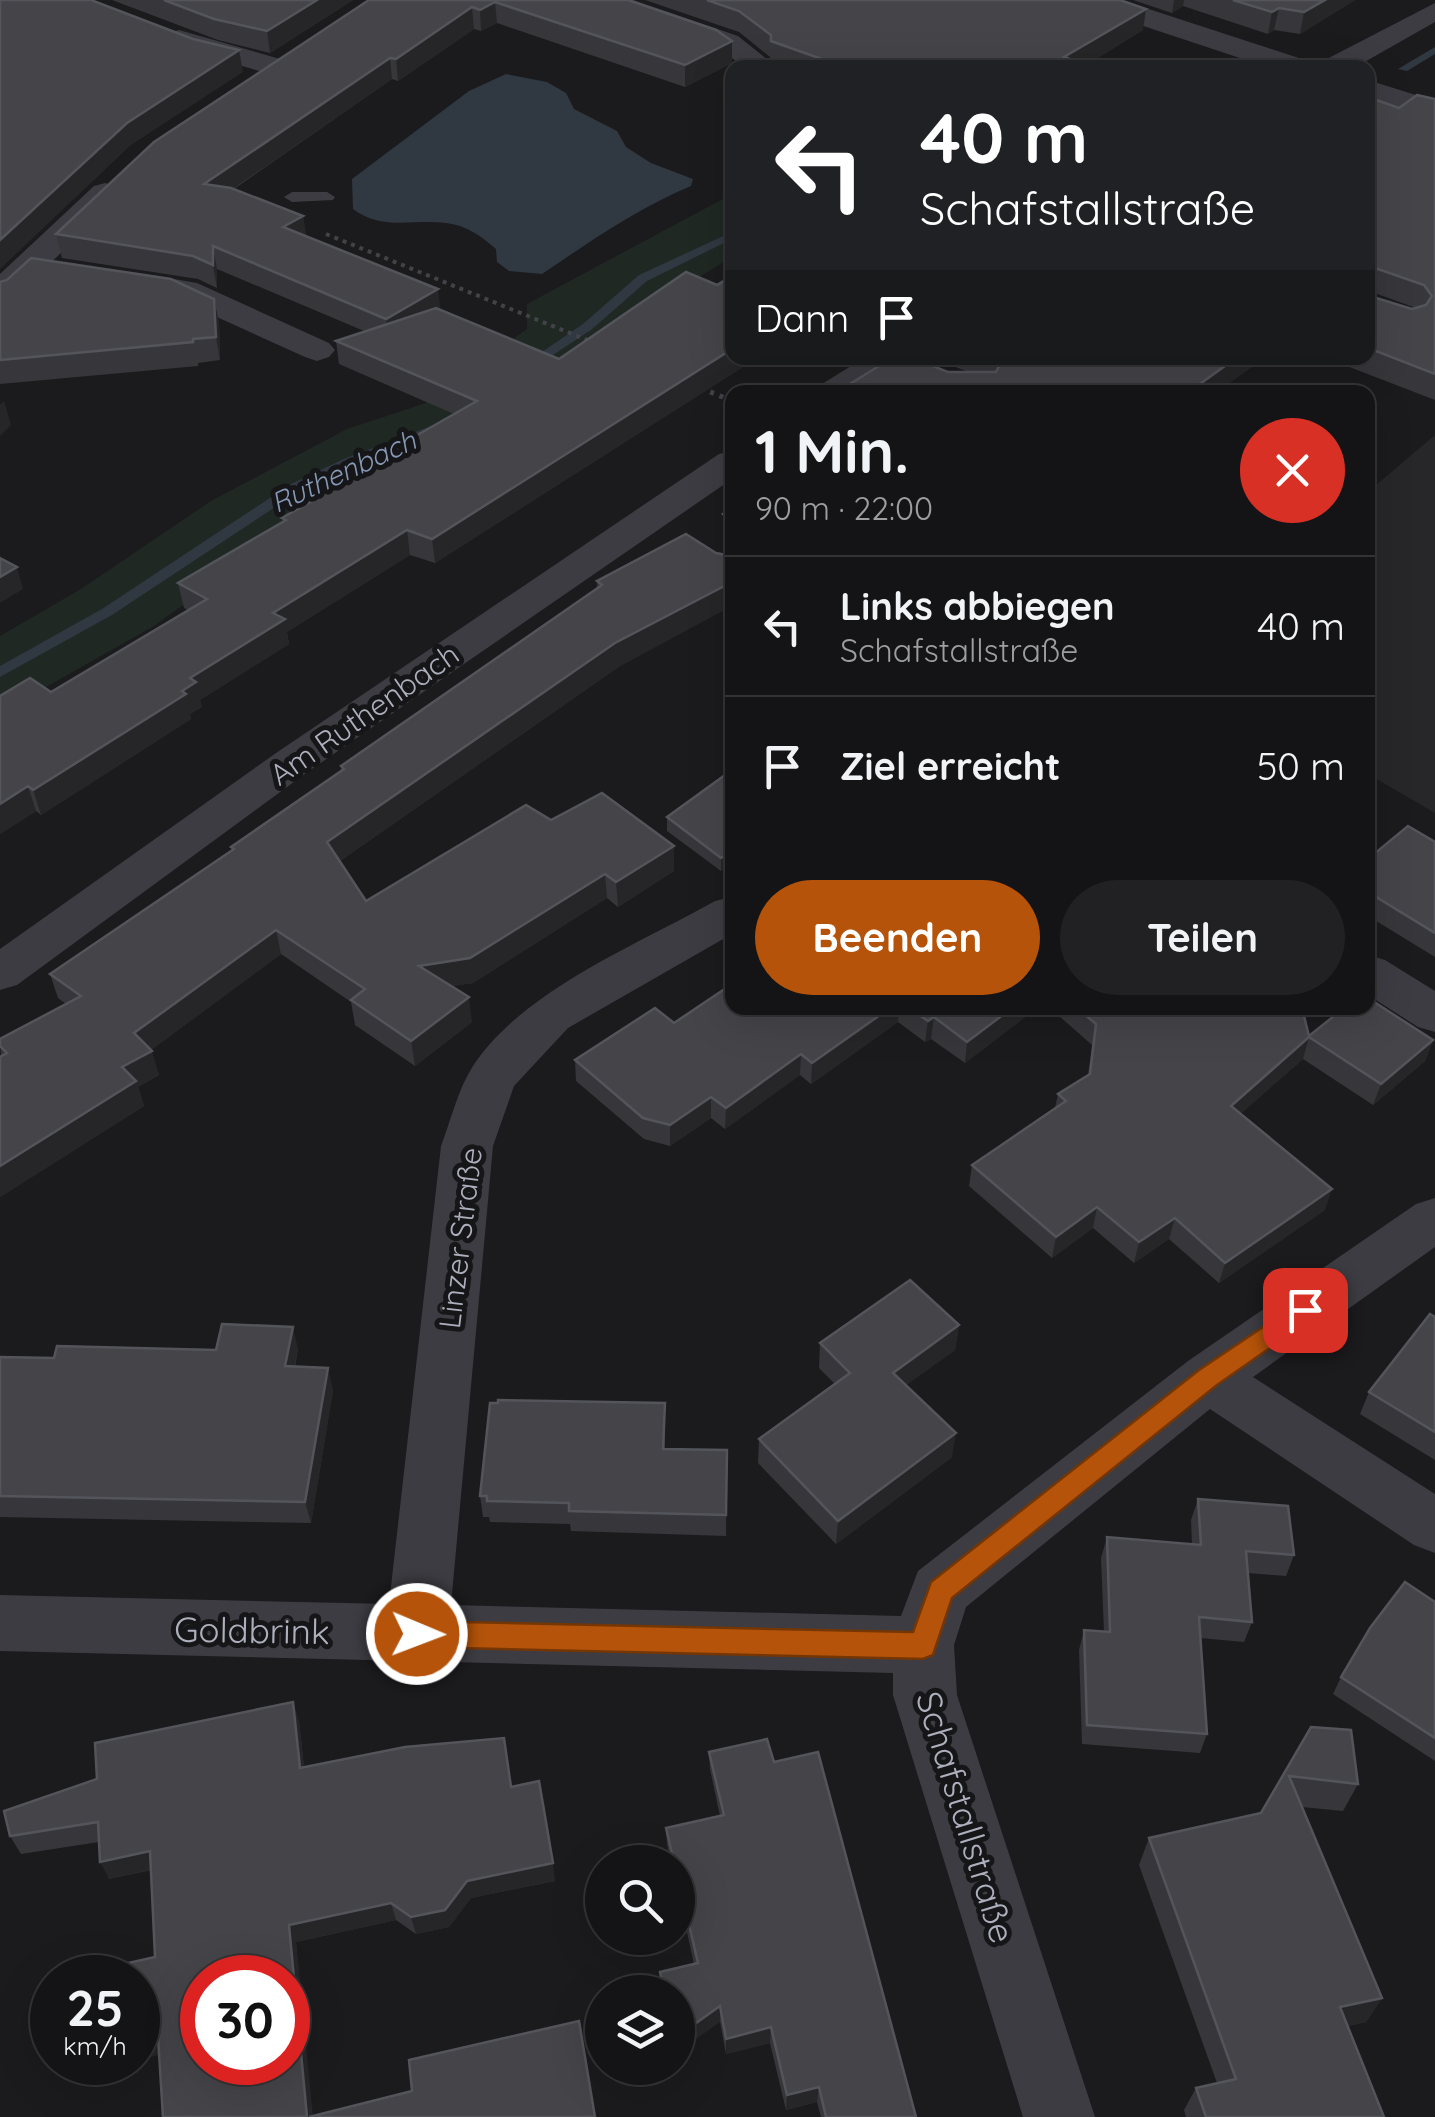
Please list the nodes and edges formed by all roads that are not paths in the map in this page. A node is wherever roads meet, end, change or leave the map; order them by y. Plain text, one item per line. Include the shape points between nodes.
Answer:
1 (606, 0) edge
2 (1093, 0) edge
3 (1435, 11) edge
4 (154, 30) edge
5 (753, 60) dead end
6 (1277, 60) edge
7 (1346, 60) edge
8 (248, 87) edge
9 (1375, 91) edge
10 (1435, 111) edge
11 (132, 168) edge
12 (292, 197) road end
13 (327, 197) dead end
14 (28, 266) junction
15 (67, 272) edge
16 (126, 281) edge
17 (0, 293) edge
18 (316, 350) dead end
19 (876, 365) edge
20 (846, 385) edge
21 (725, 469) edge
22 (725, 917) edge
23 (0, 973) edge
24 (1375, 976) edge
25 (1435, 1014) edge
26 (1435, 1219) edge
27 (1208, 1378) junction
28 (1435, 1526) edge
29 (0, 1623) edge
30 (417, 1634) junction
31 (923, 1646) junction
32 (1058, 2117) edge

1 - 5 street via 728,42
2 - 6 street
3 - 7 street
4 - 8 street via 208,50 285,62
9 - 10 street
11 - 14 street
12 - 13 lane
14 - 15 street
14 - 17 street
16 - 18 street via 185,290
19 - 20 street
21 - 23 street, Am Ruthenbach via 670,526 291,763
22 - 30 street, Linzer Straße via 552,1015 492,1077 467,1146
24 - 25 street
26 - 27 street, Schafstallstraße
27 - 28 street
27 - 31 street, Schafstallstraße via 940,1591
29 - 30 street, Goldbrink
30 - 31 street, Goldbrink
31 - 32 street, Schafstallstraße via 924,1696

